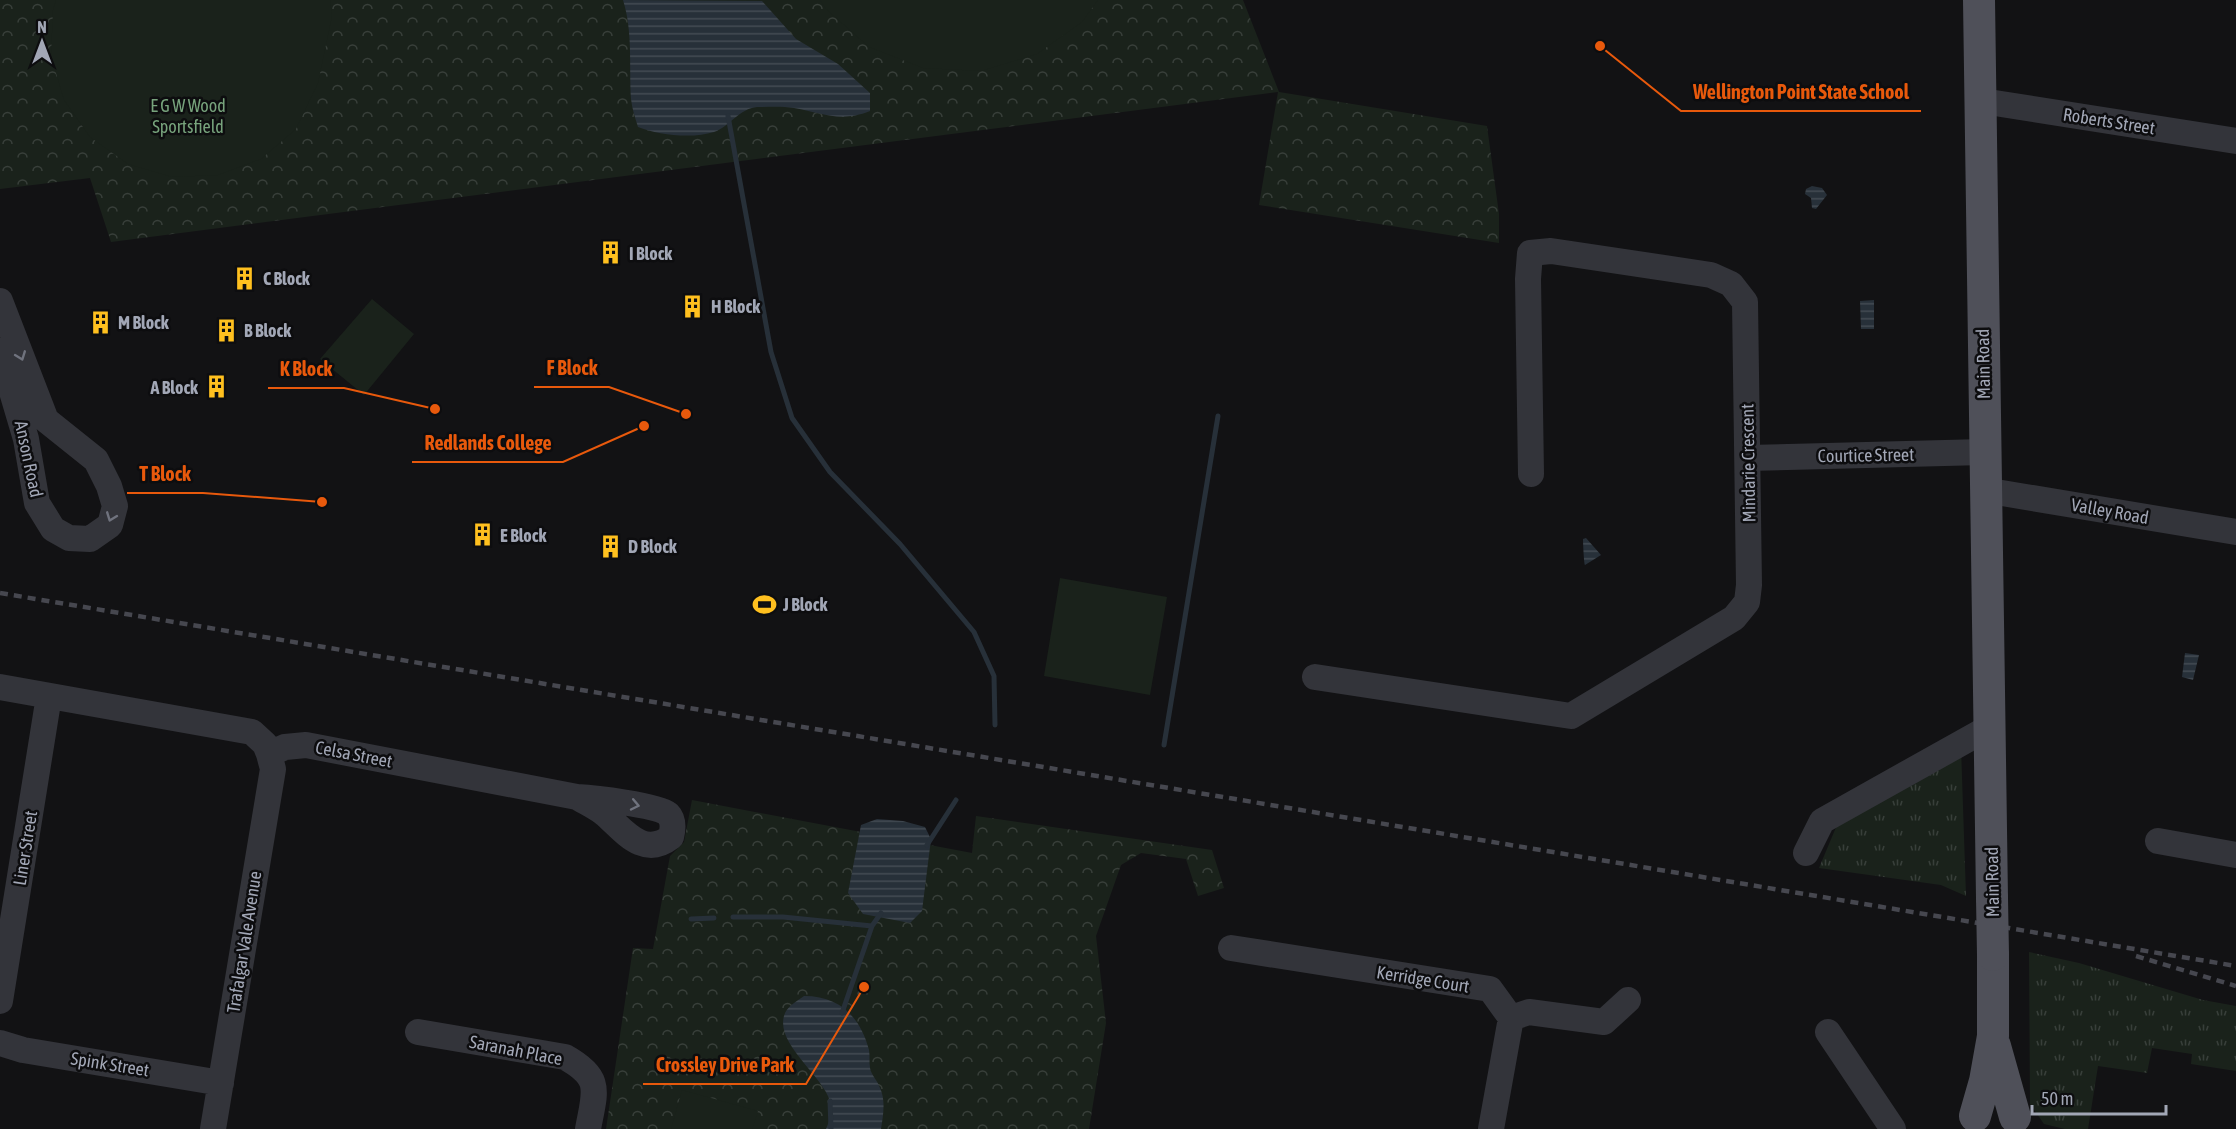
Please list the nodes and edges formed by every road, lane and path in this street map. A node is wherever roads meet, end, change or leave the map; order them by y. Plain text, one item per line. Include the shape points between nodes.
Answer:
1 (1979, 0) edge
2 (1982, 101) junction
3 (2236, 141) edge
4 (0, 301) edge
5 (0, 351) edge
6 (1984, 452) junction
7 (1748, 458) junction
8 (1531, 474) dead end
9 (1984, 490) junction
10 (2236, 532) edge
11 (1315, 678) dead end
12 (0, 687) edge
13 (49, 696) junction
14 (1988, 728) junction
15 (269, 754) junction
16 (577, 797) dead end
17 (2158, 841) dead end
18 (1806, 853) dead end
19 (2236, 855) edge
20 (1231, 948) dead end
21 (0, 1000) edge
22 (1628, 1000) dead end
23 (1511, 1018) junction
24 (418, 1032) dead end
25 (1828, 1032) dead end
26 (1993, 1036) junction
27 (0, 1043) edge
28 (221, 1083) junction
29 (1968, 1123) edge
30 (2021, 1123) edge
31 (213, 1129) edge
32 (588, 1129) edge
33 (1491, 1129) edge
34 (1893, 1129) edge

1 - 2 main road, Main Road
2 - 3 street, Roberts Street
2 - 6 main road, Main Road
4 -> 5 street, Anson Road via 46,420 96,460 108,486 115,506 110,525 90,539 69,538 53,529 37,504 26,439
6 - 7 street, Courtice Street
6 - 9 main road, Main Road
7 - 8 street, Mindarie Crescent via 1745,302 1731,284 1711,275 1551,251 1530,253
7 - 11 street, Mindarie Crescent via 1747,602 1734,618 1571,716
9 - 10 street, Valley Road
9 - 14 main road, Main Road
12 - 13 street
13 - 15 street via 252,732
13 - 21 street, Liner Street
14 - 18 street via 1822,821
14 - 26 main road, Main Road, bridge
15 - 16 street, Celsa Street via 285,747 306,745
15 - 28 street, Trafalgar Vale Avenue via 273,769
17 - 19 street
20 - 23 street, Kerridge Court via 1490,989
22 - 23 street via 1604,1022 1529,1012
23 - 33 street
24 - 32 street, Saranah Place via 565,1057 583,1067 592,1080 594,1097
25 - 34 street
26 - 29 main road, Main Road via 1985,1081
26 - 30 main road, Main Road
27 - 28 street, Spink Street
28 - 31 street, Trafalgar Vale Avenue
29 - 30 main road, Main Road via 1988,1112 2002,1112

